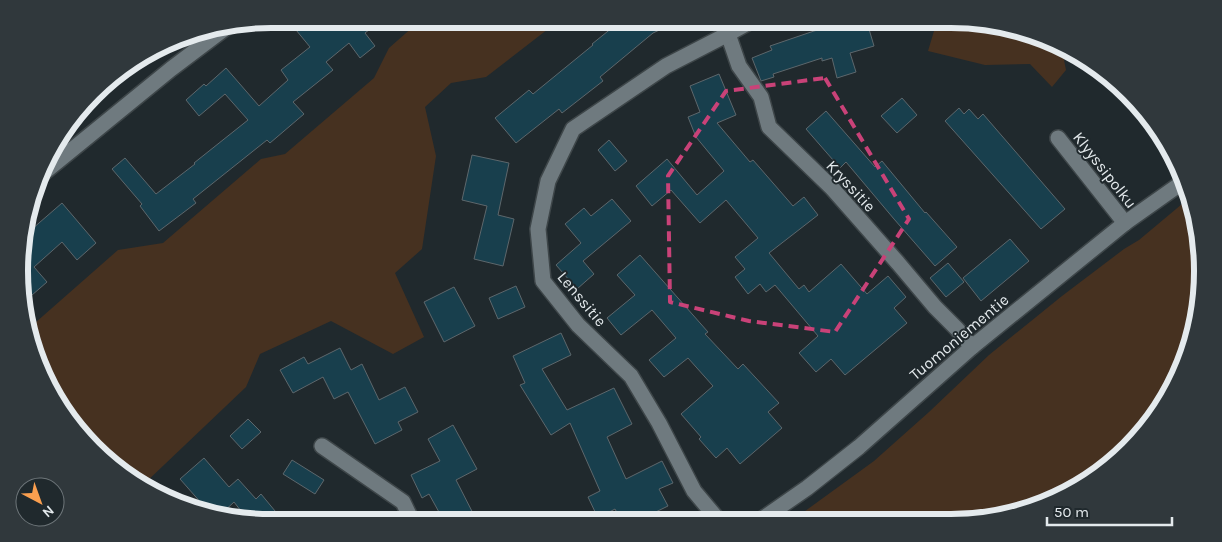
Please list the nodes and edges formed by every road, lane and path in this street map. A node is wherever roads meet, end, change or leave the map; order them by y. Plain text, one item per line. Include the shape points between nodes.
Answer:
1 (739, 28) edge
2 (219, 33) edge
3 (728, 34) junction
4 (1058, 138) dead end
5 (51, 167) edge
6 (1179, 185) edge
7 (1125, 223) junction
8 (972, 347) junction
9 (322, 446) dead end
10 (409, 514) edge
11 (713, 514) edge
12 (770, 514) edge

1 - 3 street, Lenssitie
2 - 5 street
3 - 8 street, Kryssitie via 739,66 761,97 769,127 832,188
3 - 11 street, Lenssitie via 666,66 573,130 548,181 538,229 543,281 578,325 630,376 694,491
4 - 7 street, Klyyssipolku
6 - 7 street, Tuomoniementie
7 - 8 street, Tuomoniementie
8 - 12 street, Tuomoniementie via 859,447
9 - 10 street via 403,502

